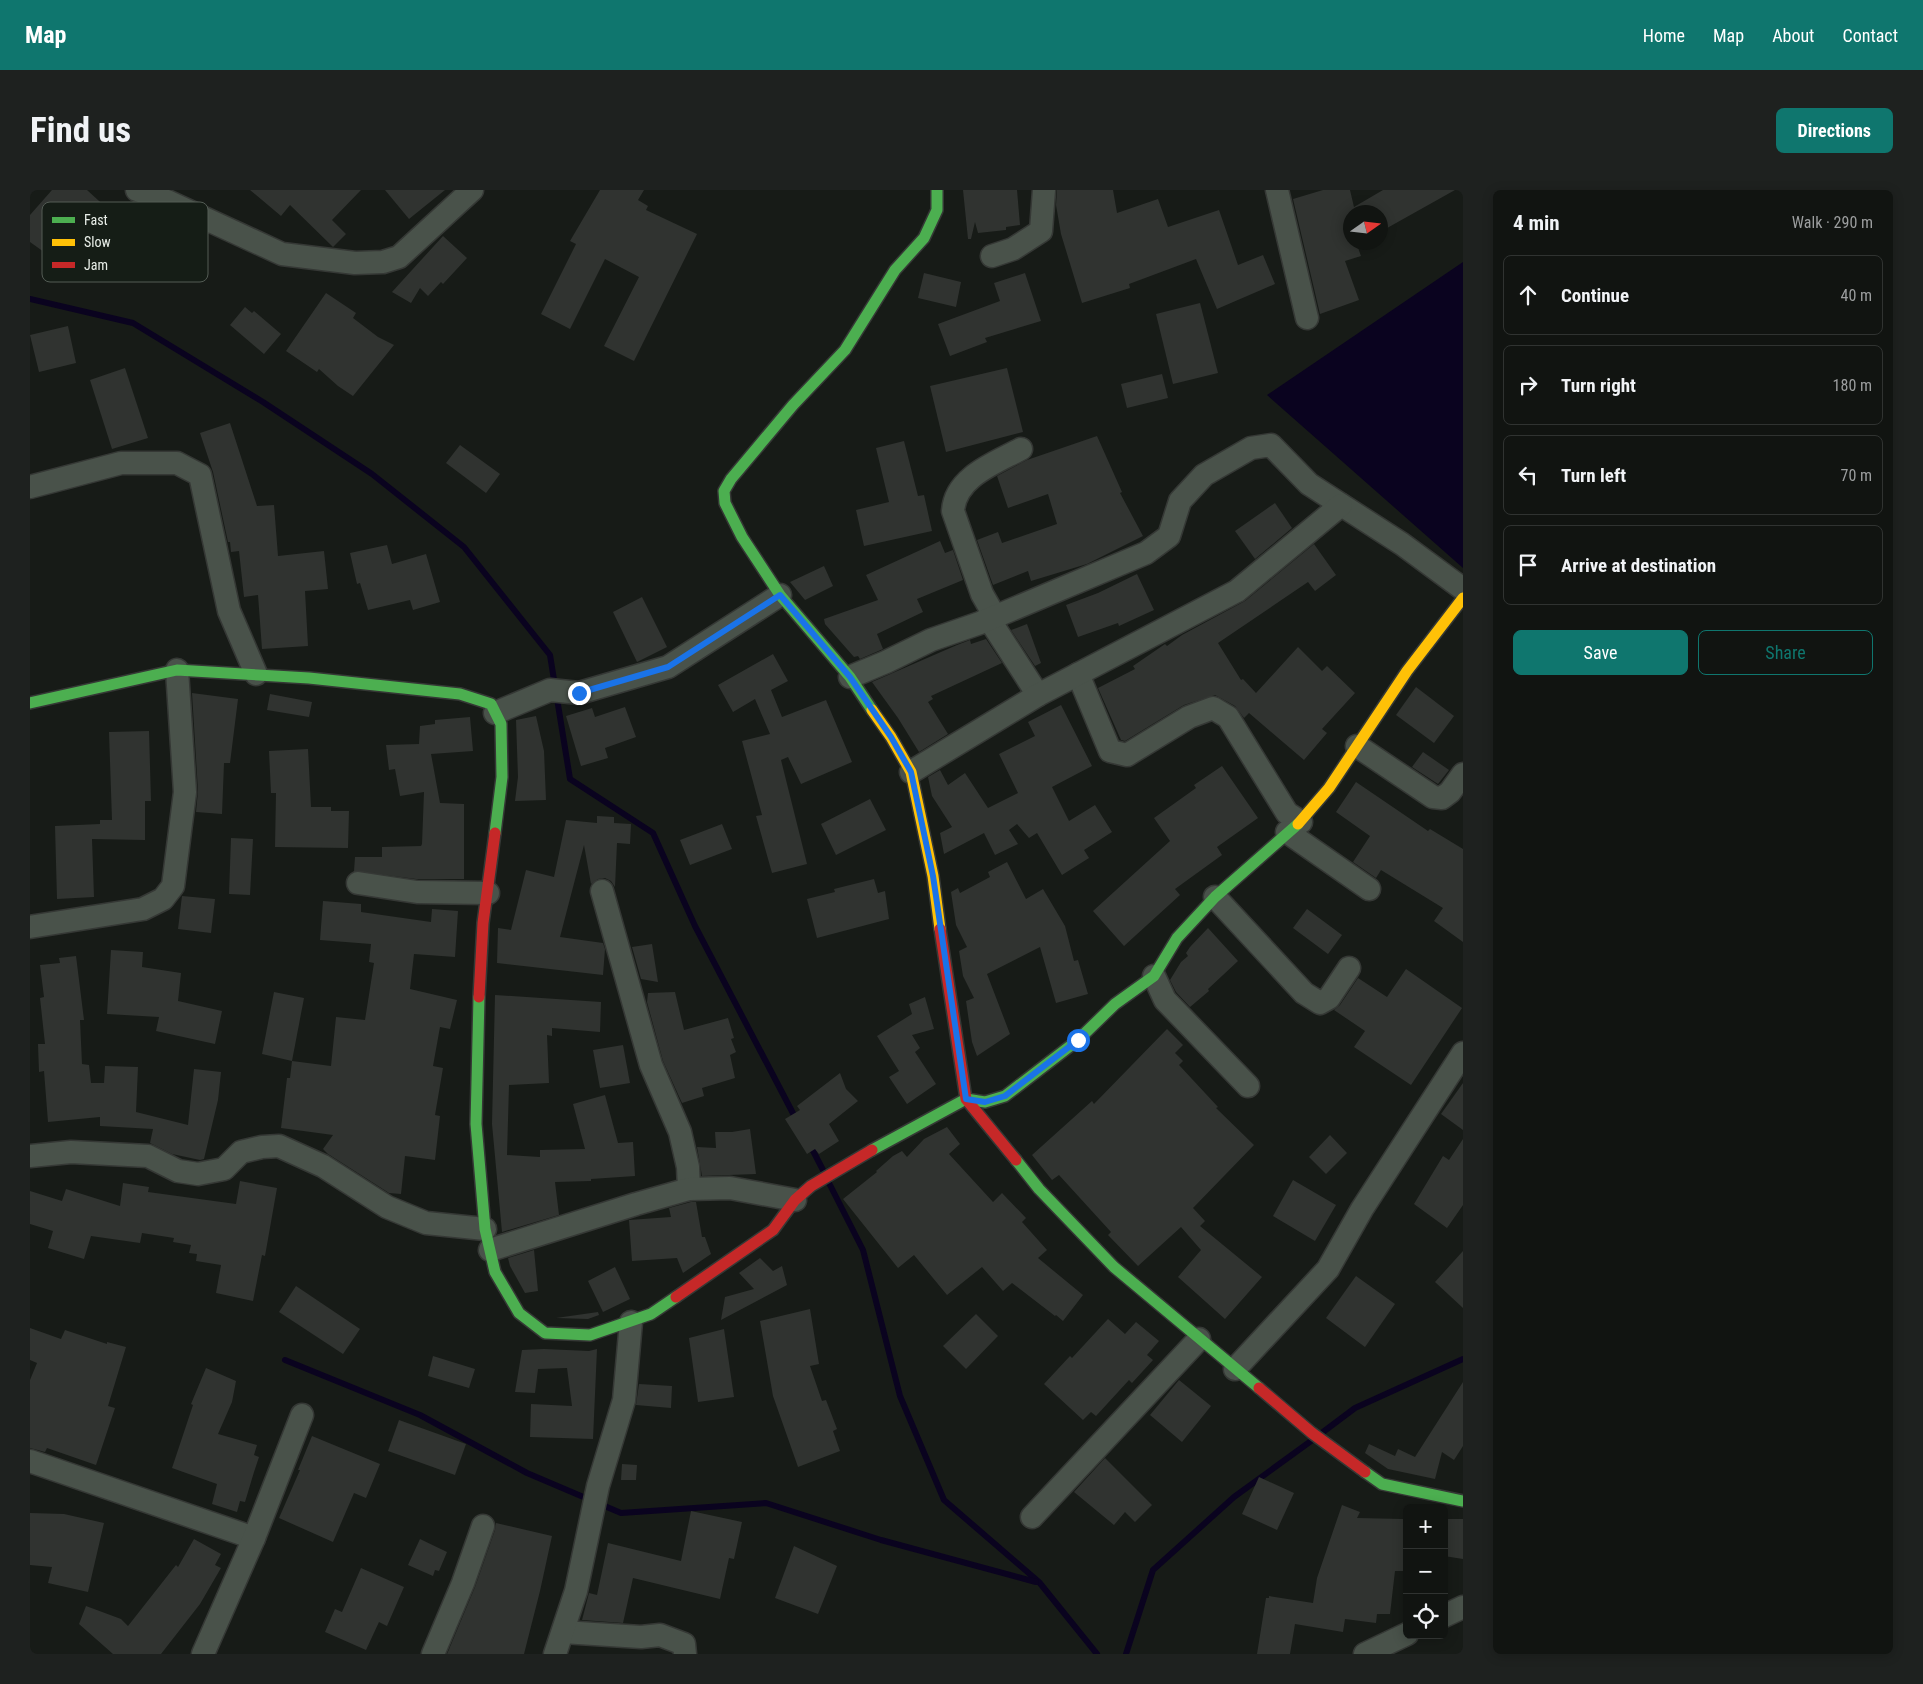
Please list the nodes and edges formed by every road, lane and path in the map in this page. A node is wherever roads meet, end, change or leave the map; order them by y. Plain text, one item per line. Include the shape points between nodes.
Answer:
1 (137, 190) edge
2 (472, 190) edge
3 (937, 190) edge
4 (1044, 190) edge
5 (1277, 190) edge
6 (173, 196) edge
7 (184, 202) edge
8 (208, 215) edge
9 (992, 256) dead end
10 (1307, 318) dead end
11 (1021, 449) dead end
12 (30, 487) edge
13 (1341, 504) junction
14 (1463, 589) edge
15 (780, 595) junction
16 (1463, 598) edge
17 (990, 619) junction
18 (177, 670) junction
19 (256, 674) junction
20 (1078, 674) junction
21 (850, 677) junction
22 (1038, 695) junction
23 (30, 702) edge
24 (495, 713) junction
25 (1357, 746) junction
26 (911, 772) junction
27 (1463, 774) edge
28 (1294, 827) junction
29 (358, 883) dead end
30 (1370, 888) dead end
31 (602, 891) dead end
32 (488, 893) junction
33 (1215, 897) junction
34 (30, 927) edge
35 (1349, 968) dead end
36 (1154, 976) junction
37 (1463, 1053) edge
38 (1248, 1086) dead end
39 (966, 1099) junction
40 (30, 1156) edge
41 (689, 1189) junction
42 (794, 1200) junction
43 (485, 1229) junction
44 (490, 1250) junction
45 (632, 1322) junction
46 (1199, 1339) junction
47 (1235, 1369) junction
48 (302, 1415) dead end
49 (30, 1461) edge
50 (1463, 1501) edge
51 (1032, 1517) dead end
52 (482, 1526) dead end
53 (254, 1538) junction
54 (1463, 1607) edge
55 (1448, 1614) edge
56 (563, 1632) junction
57 (1403, 1637) edge
58 (1380, 1651) edge
59 (203, 1654) edge
60 (433, 1654) edge
61 (555, 1654) edge
62 (685, 1654) edge

1 - 6 street
2 - 8 street via 399,257 382,262 355,264 282,254
3 - 15 street via 937,210 924,238 895,270 845,350 793,405 724,491 725,503 742,537
4 - 9 street via 1041,231 1013,249
5 - 10 street
6 - 7 street
11 - 17 street via 971,477 953,500 953,511 990,608
12 - 19 street via 121,463 177,463 200,475 229,611
13 - 14 street
13 - 17 street via 1309,484 1271,445 1251,448 1204,475 1180,501 1169,536 1146,553
13 - 20 street via 1237,591
15 - 21 street
15 - 24 street via 668,667 579,693 550,690
16 - 25 street via 1407,671
17 - 21 street via 931,640
17 - 22 street
18 - 19 street
18 - 23 street
18 - 34 street via 184,792 173,886 164,900 143,909
19 - 24 street via 460,694 491,704
20 - 22 street
20 - 28 street via 1110,751 1127,755 1189,717 1213,708 1228,717
21 - 26 street
22 - 26 street
24 - 32 street via 501,724 502,777
25 - 27 street via 1433,797 1442,798 1450,792
25 - 28 street via 1329,788
26 - 39 street via 933,876
28 - 30 street
28 - 33 street
29 - 32 street via 417,892
31 - 41 street via 651,1065 680,1132
32 - 43 street via 482,933 476,1124
33 - 35 street via 1304,993 1320,1002 1329,998
33 - 36 street via 1177,938
36 - 38 street via 1165,1000
36 - 39 street via 1115,1004 1078,1040 1005,1096 985,1102
37 - 47 street via 1362,1209 1328,1269
39 - 42 street via 878,1146 811,1186
39 - 46 street via 1039,1189 1114,1267
40 - 43 street via 71,1152 148,1156 178,1171 198,1174 224,1169 241,1152 279,1146 323,1166 388,1207 426,1223
41 - 42 street via 730,1188
41 - 44 street
42 - 45 street via 773,1230 651,1314
43 - 44 street
44 - 45 street via 495,1272 519,1312 545,1332 590,1335
45 - 56 street via 624,1400 598,1486 576,1591
46 - 47 street
46 - 51 street
47 - 50 street via 1312,1433 1382,1484
48 - 53 street
49 - 53 street
52 - 60 street
53 - 59 street
54 - 55 street
56 - 61 street
56 - 62 street via 641,1637 660,1635 684,1644
57 - 58 street

